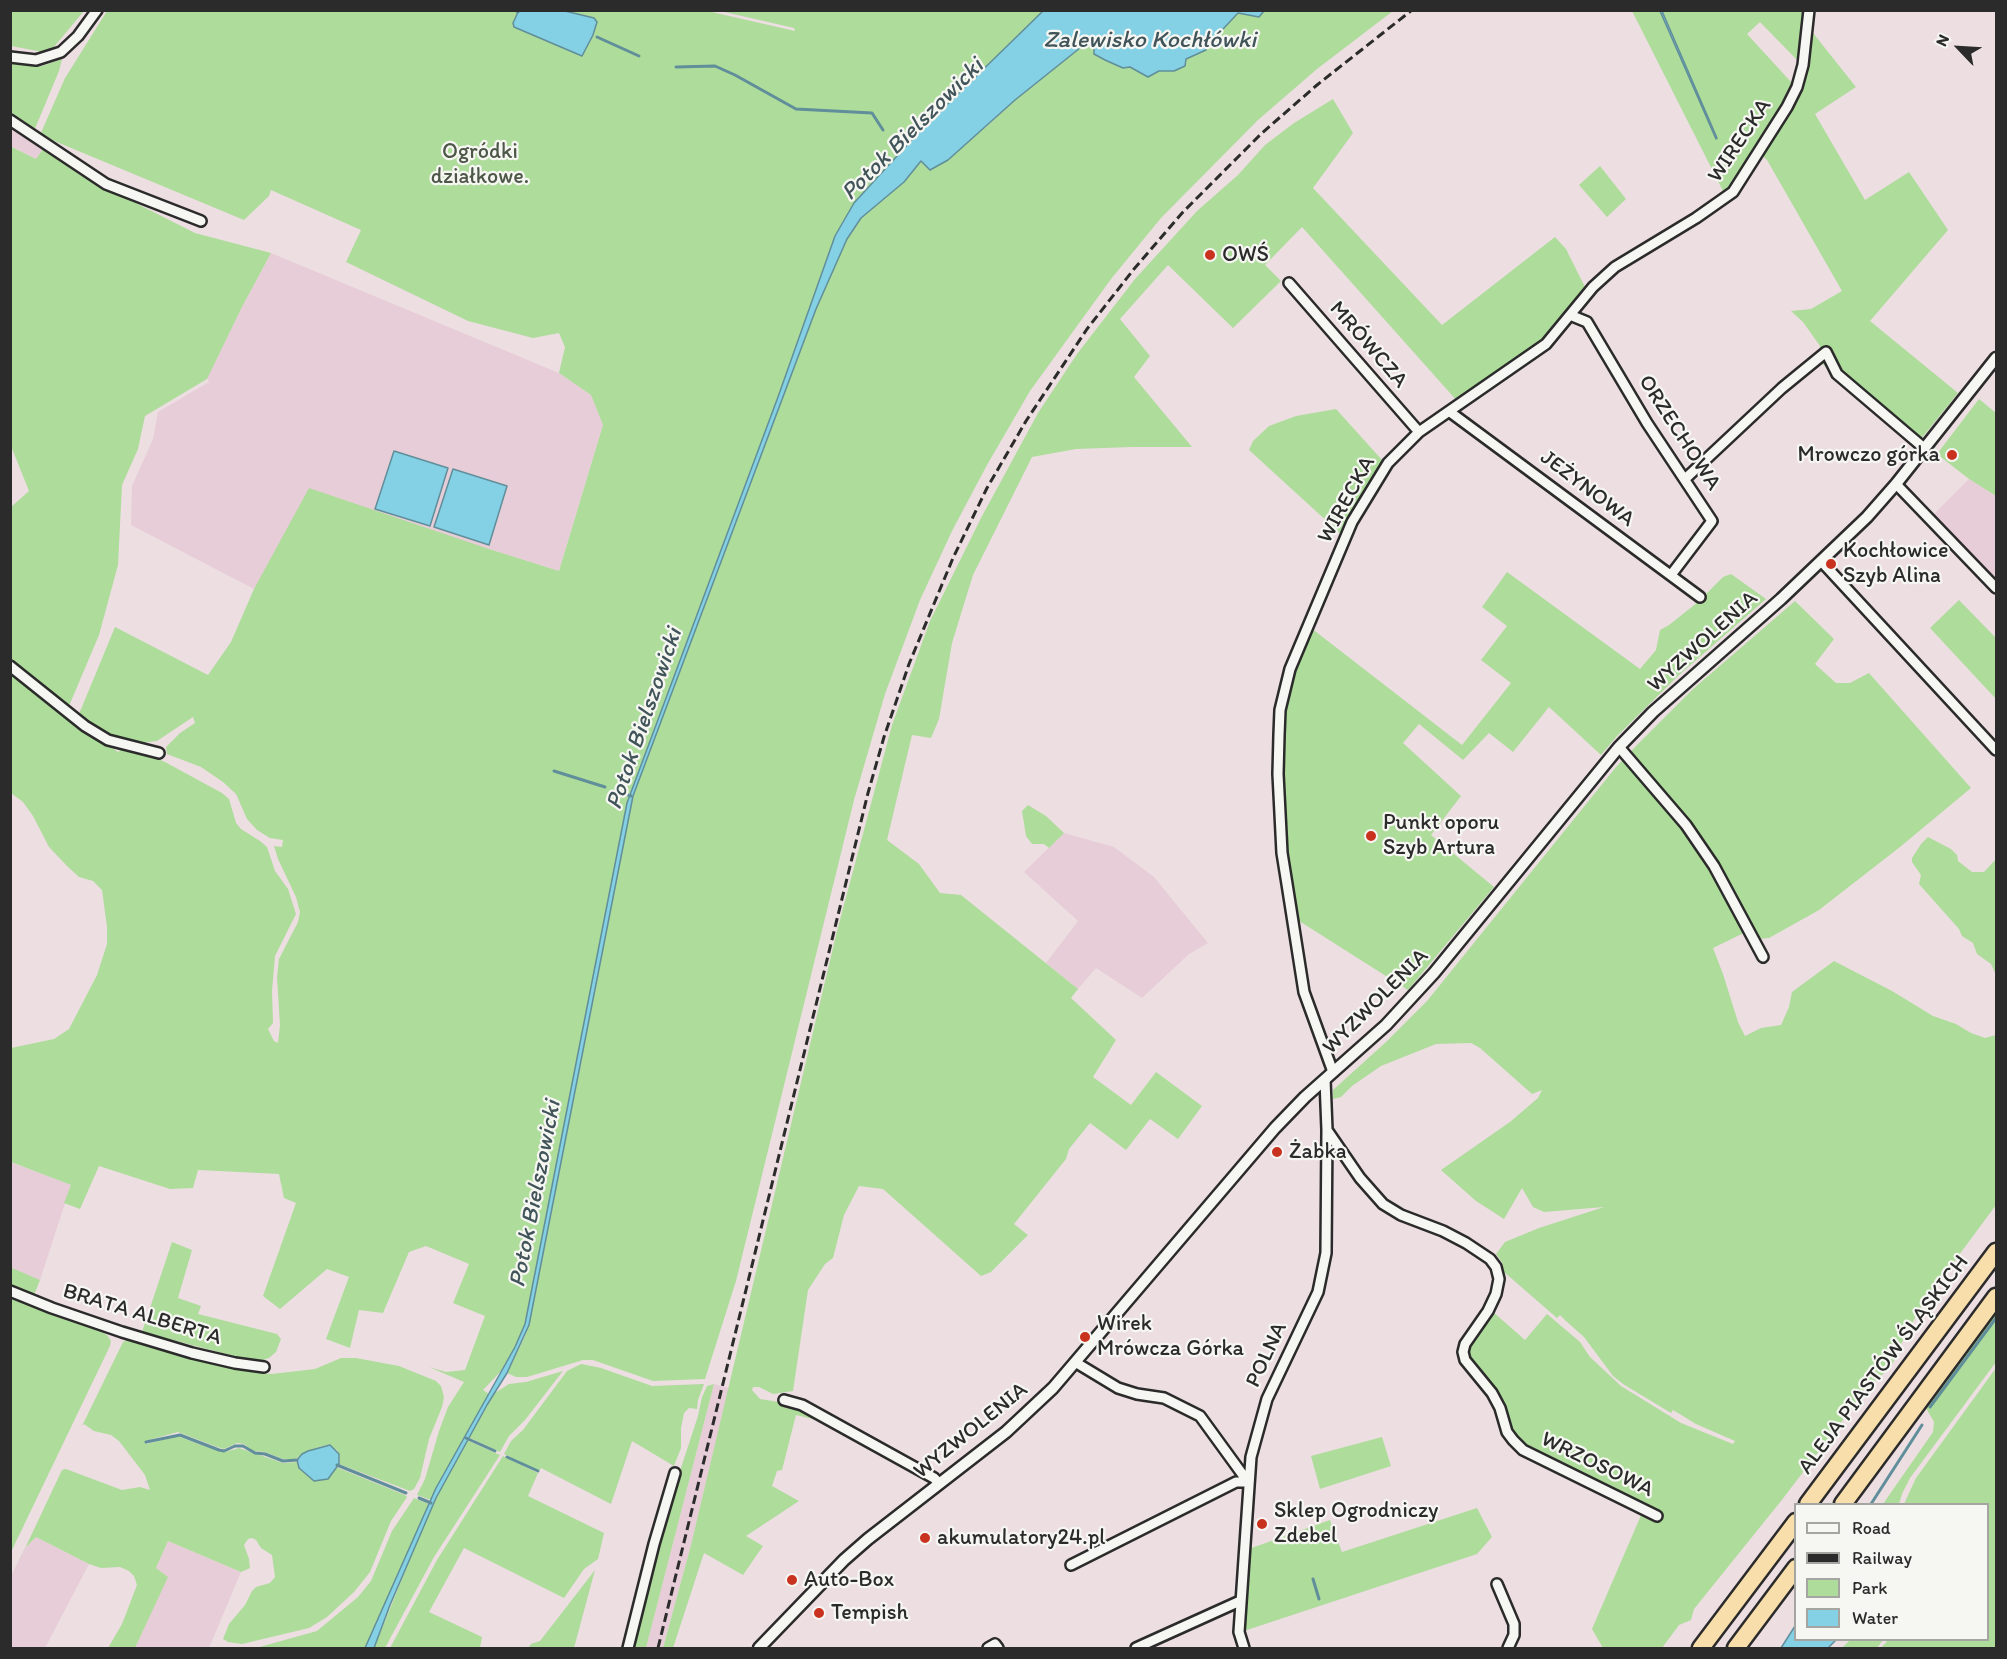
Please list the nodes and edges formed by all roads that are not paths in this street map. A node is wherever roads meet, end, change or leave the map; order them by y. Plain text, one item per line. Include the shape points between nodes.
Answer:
1 (97, 10) edge
2 (1809, 10) edge
3 (10, 57) edge
4 (10, 120) edge
5 (201, 221) dead end
6 (1289, 283) dead end
7 (1570, 315) junction
8 (1996, 358) edge
9 (1450, 412) junction
10 (1419, 432) junction
11 (1924, 448) junction
12 (1685, 480) junction
13 (1896, 484) junction
14 (1821, 561) junction
15 (1671, 575) junction
16 (1996, 588) edge
17 (1700, 597) dead end
18 (10, 666) edge
19 (1619, 747) junction
20 (1996, 750) edge
21 (159, 753) dead end
22 (1763, 957) dead end
23 (1329, 1076) junction
24 (1327, 1130) junction
25 (1996, 1252) edge
26 (10, 1291) edge
27 (1996, 1298) edge
28 (1075, 1362) junction
29 (264, 1367) dead end
30 (784, 1400) dead end
31 (675, 1473) dead end
32 (1248, 1482) junction
33 (939, 1483) junction
34 (1809, 1503) edge
35 (1844, 1503) edge
36 (1657, 1516) dead end
37 (1794, 1525) edge
38 (1071, 1565) dead end
39 (1794, 1571) edge
40 (1497, 1584) dead end
41 (1240, 1600) junction
42 (628, 1648) edge
43 (759, 1648) edge
44 (988, 1648) edge
45 (998, 1648) edge
46 (1136, 1648) edge
47 (1244, 1648) edge
48 (1508, 1648) edge
49 (1701, 1648) edge
50 (1736, 1648) edge

1 - 3 street via 60,52 36,60
2 - 7 street, WIRECKA via 1797,87 1733,192 1615,267
4 - 5 street via 106,184
6 - 10 street, MRÓWCZA
7 - 9 street, WIRECKA via 1546,344
7 - 12 street, ORZECHOWA via 1587,322
8 - 11 street, WYZWOLENIA
9 - 10 street, WIRECKA
9 - 15 street, JEŻYNOWA
10 - 23 street, WIRECKA via 1388,463 1352,522 1297,652 1280,710 1282,853 1304,992
11 - 12 street via 1837,374 1826,352
11 - 13 street, WYZWOLENIA
12 - 15 street, ORZECHOWA via 1712,521
13 - 14 street, WYZWOLENIA
13 - 16 street
14 - 19 street, WYZWOLENIA
14 - 20 street
15 - 17 street, JEŻYNOWA
18 - 21 street via 108,740
19 - 22 street via 1686,825 1714,866
19 - 23 street, WYZWOLENIA via 1434,973
23 - 24 street, POLNA
23 - 28 street, WYZWOLENIA via 1246,1159
24 - 32 street, POLNA via 1322,1277 1313,1306 1267,1399
24 - 36 street, WRZOSOWA via 1383,1204 1466,1243 1490,1258 1496,1267 1496,1294 1463,1352 1492,1393 1513,1440 1522,1450
25 - 34 highway, ALEJA PIASTÓW ŚLĄSKICH
26 - 29 street, BRATA ALBERTA via 122,1332 202,1355
27 - 35 highway
28 - 32 street via 1118,1388 1164,1398 1200,1416
28 - 33 street, WYZWOLENIA via 1020,1420
30 - 33 street via 802,1405
31 - 42 street
32 - 38 street via 1236,1482
32 - 41 street, POLNA
33 - 43 street, WYZWOLENIA via 844,1560
37 - 49 highway
39 - 50 highway
40 - 48 street via 1514,1624
41 - 46 street
41 - 47 street, POLNA via 1239,1632
44 - 45 street via 995,1644

